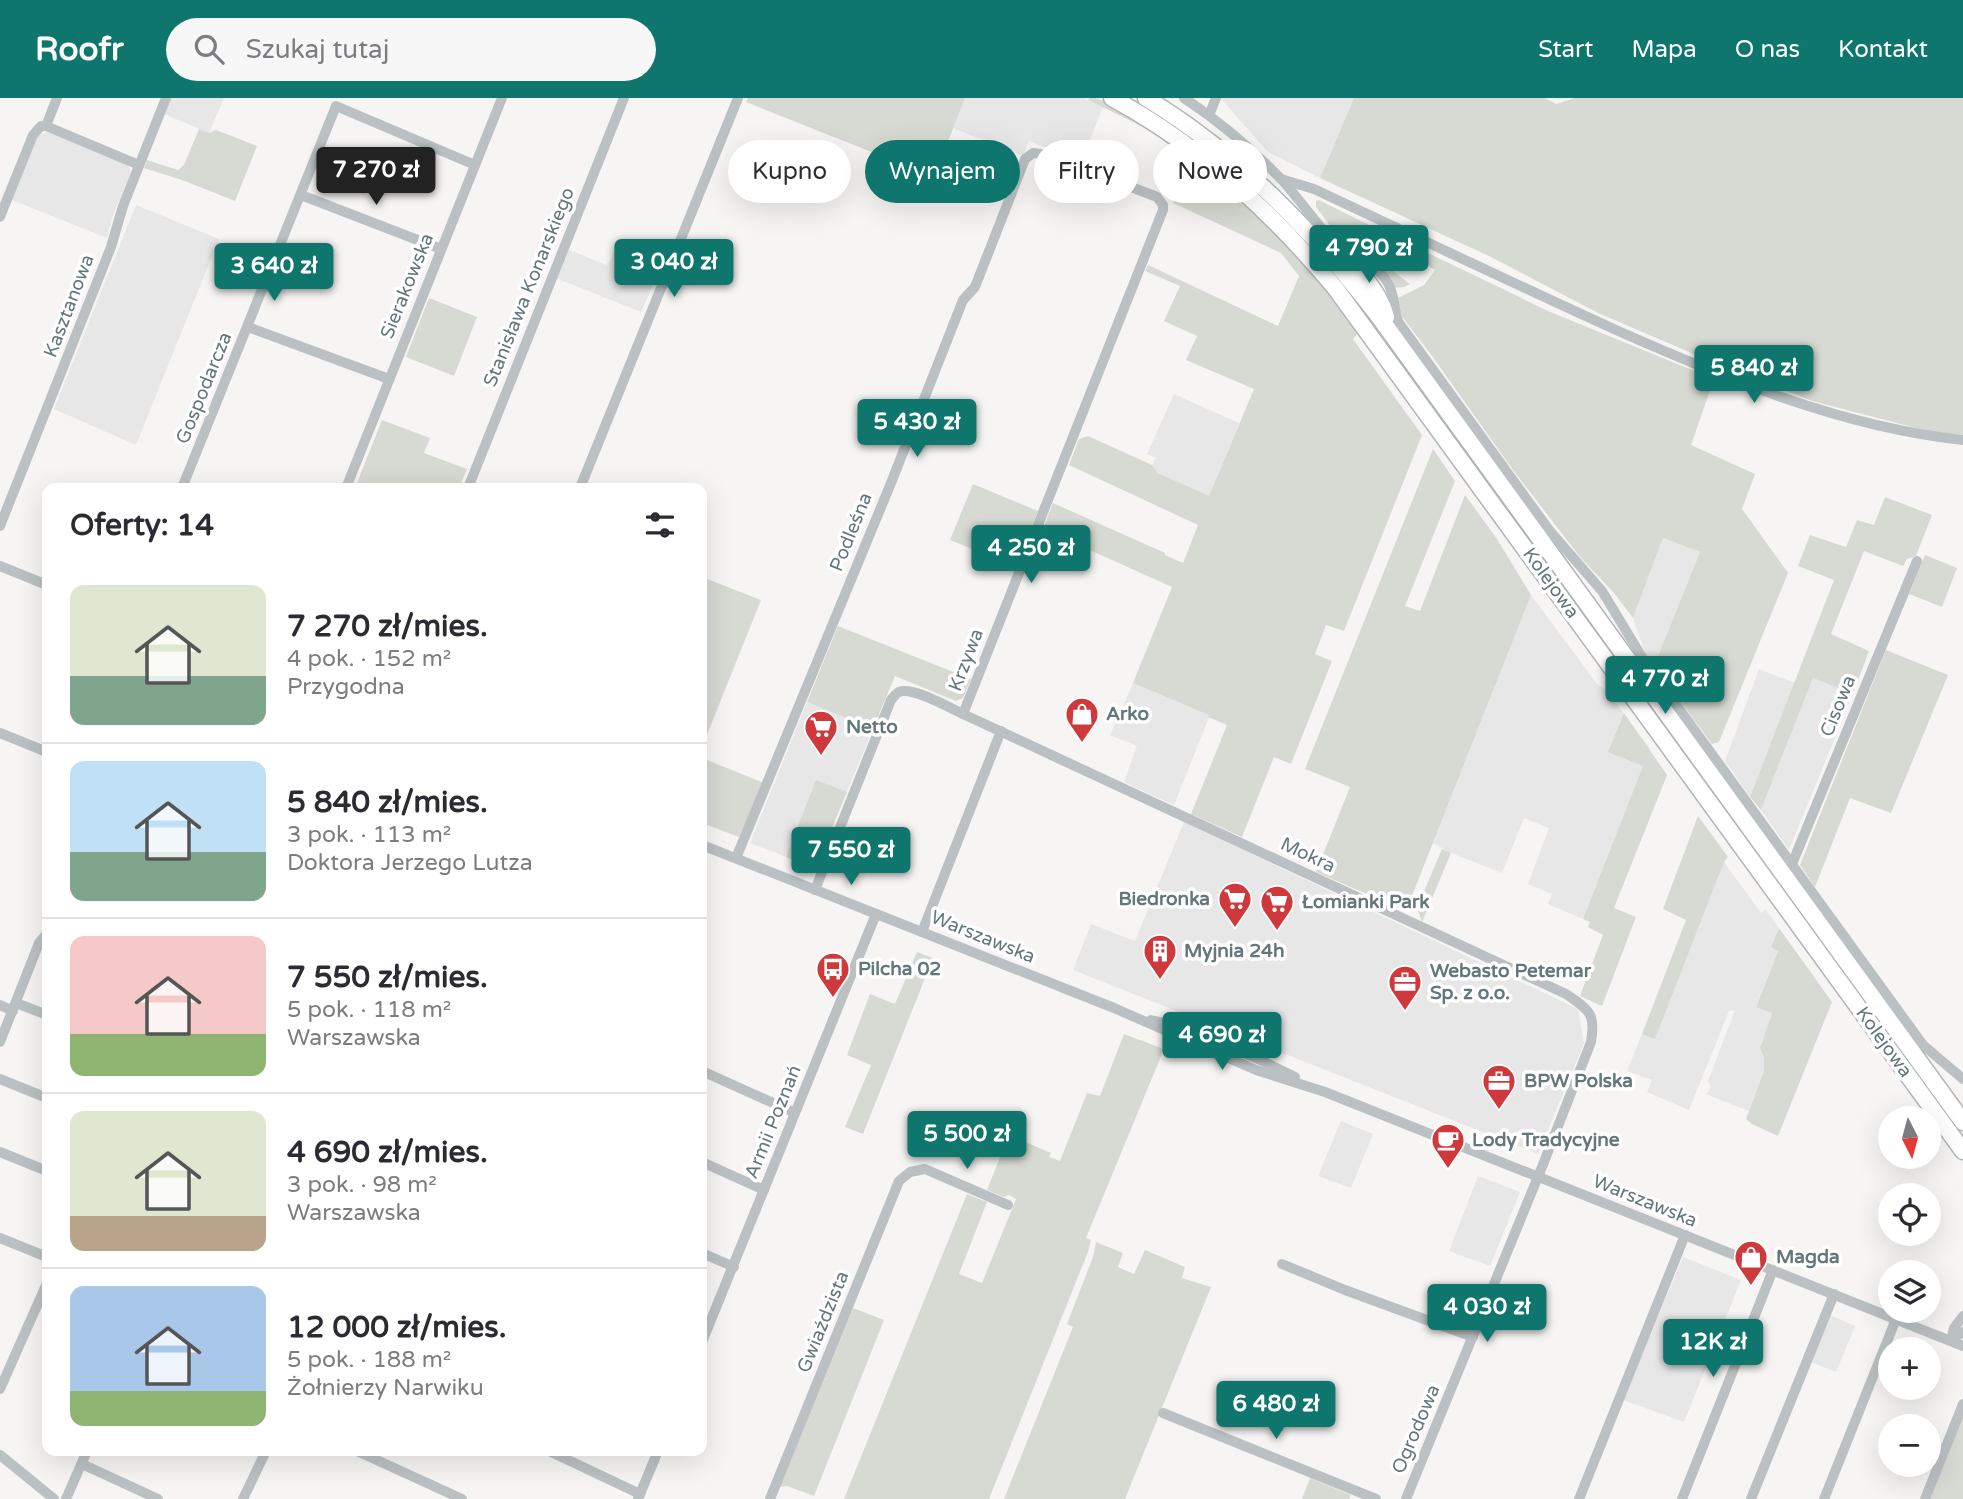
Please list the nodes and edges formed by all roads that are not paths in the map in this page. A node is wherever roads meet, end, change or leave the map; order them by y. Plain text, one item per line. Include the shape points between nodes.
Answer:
1 (57, 98) edge
2 (166, 98) edge
3 (502, 98) edge
4 (624, 98) edge
5 (738, 98) edge
6 (1112, 98) edge
7 (1146, 98) edge
8 (1184, 98) edge
9 (1216, 98) edge
10 (1209, 115) junction
11 (46, 125) junction
12 (139, 165) junction
13 (475, 165) junction
14 (1281, 179) junction
15 (301, 195) junction
16 (1153, 195) edge
17 (1162, 203) edge
18 (0, 217) edge
19 (441, 249) junction
20 (1341, 250) joint
21 (247, 327) junction
22 (1395, 328) junction
23 (388, 379) junction
24 (1963, 440) edge
25 (185, 483) edge
26 (347, 483) edge
27 (470, 483) edge
28 (582, 483) edge
29 (0, 526) edge
30 (1917, 561) dead end
31 (0, 566) edge
32 (42, 583) edge
33 (963, 714) junction
34 (1001, 731) junction
35 (0, 733) edge
36 (42, 750) edge
37 (707, 847) edge
38 (736, 858) junction
39 (1792, 864) junction
40 (815, 890) junction
41 (876, 914) junction
42 (922, 932) junction
43 (42, 939) edge
44 (0, 1005) edge
45 (15, 1007) junction
46 (42, 1013) edge
47 (0, 1042) edge
48 (707, 1073) edge
49 (0, 1079) edge
50 (1963, 1079) edge
51 (42, 1096) edge
52 (1957, 1106) edge
53 (795, 1113) junction
54 (1963, 1122) edge
55 (1963, 1151) edge
56 (0, 1152) edge
57 (707, 1164) edge
58 (42, 1169) edge
59 (1538, 1177) junction
60 (764, 1190) junction
61 (1008, 1205) dead end
62 (1685, 1236) junction
63 (0, 1238) edge
64 (42, 1255) edge
65 (707, 1255) edge
66 (1282, 1264) dead end
67 (734, 1267) junction
68 (1773, 1270) junction
69 (42, 1294) edge
70 (1833, 1294) junction
71 (1878, 1312) edge
72 (1963, 1316) edge
73 (1894, 1323) edge
74 (1906, 1323) edge
75 (707, 1330) edge
76 (1963, 1332) edge
77 (1473, 1337) junction
78 (1951, 1340) junction
79 (1963, 1346) edge
80 (0, 1389) edge
81 (1963, 1404) edge
82 (1163, 1413) dead end
83 (0, 1455) edge
84 (85, 1456) edge
85 (264, 1456) edge
86 (368, 1456) edge
87 (559, 1456) edge
88 (656, 1456) edge
89 (82, 1464) junction
90 (639, 1497) edge
91 (54, 1499) edge
92 (66, 1499) edge
93 (158, 1499) edge
94 (243, 1499) edge
95 (462, 1499) edge
96 (770, 1499) edge
97 (1377, 1499) edge
98 (1406, 1499) edge
99 (1579, 1499) edge
100 (1682, 1499) edge
101 (1751, 1499) edge
102 (1824, 1499) edge
103 (1925, 1499) edge

1 - 11 street
2 - 12 street, Kasztanowa
3 - 13 street, Sierakowska
4 - 27 street, Stanisława Konarskiego
5 - 28 street
6 - 55 highway, Kolejowa via 1187,147 1245,194 1336,289
7 - 22 highway, Kolejowa via 1219,149 1273,196
8 - 10 street
9 - 10 street
10 - 14 street
11 - 12 street
11 - 18 street via 33,135
12 - 29 street, Kasztanowa
13 - 15 street, Gospodarcza via 336,106
13 - 19 street, Sierakowska
14 - 20 street
14 - 24 street via 1314,189 1564,306 1766,393 1860,421
15 - 19 street
15 - 21 street, Gospodarcza
16 - 38 street, Podleśna via 1049,155 1034,153 1025,159
17 - 33 street, Krzywa via 1163,210
19 - 23 street, Sierakowska
20 - 22 highway via 1381,301
21 - 23 street
21 - 25 street, Gospodarcza
22 - 39 street via 1549,530 1602,591 1645,662
22 - 52 highway, Kolejowa
23 - 26 street, Sierakowska
30 - 39 street, Cisowa
31 - 32 street
33 - 34 street, Mokra
33 - 40 street, Krzywa via 914,692 895,695
34 - 42 street
34 - 59 street, Mokra via 1566,994 1588,1010 1591,1042
35 - 36 street
37 - 38 street, Warszawska
38 - 40 street, Warszawska
39 - 50 street via 1923,1045
40 - 41 street, Warszawska
41 - 42 street, Warszawska
41 - 53 street, Armii Poznań
42 - 59 street, Warszawska via 1133,1016 1177,1026 1266,1068
43 - 45 street
44 - 45 street
45 - 46 street
45 - 47 street
48 - 53 street
49 - 51 street
52 - 54 highway, Kolejowa
53 - 60 street, Armii Poznań
56 - 58 street
57 - 60 street
59 - 62 street, Warszawska
59 - 77 street, Ogrodowa
60 - 67 street, Armii Poznań
61 - 96 street, Gwiaździsta via 928,1171 920,1169 904,1177 894,1191
62 - 68 street, Warszawska
62 - 99 street
63 - 64 street
65 - 67 street
66 - 77 street
67 - 75 street, Armii Poznań
68 - 70 street, Warszawska
68 - 100 street
69 - 80 street
70 - 71 street, Warszawska
70 - 101 street
72 - 78 street
73 - 102 street
74 - 78 street, Warszawska
76 - 78 street
77 - 98 street, Ogrodowa
78 - 79 street
81 - 103 street
82 - 97 street
83 - 91 street
84 - 89 street
85 - 94 street
86 - 95 street
87 - 90 street
88 - 90 street
89 - 92 street
89 - 93 street

